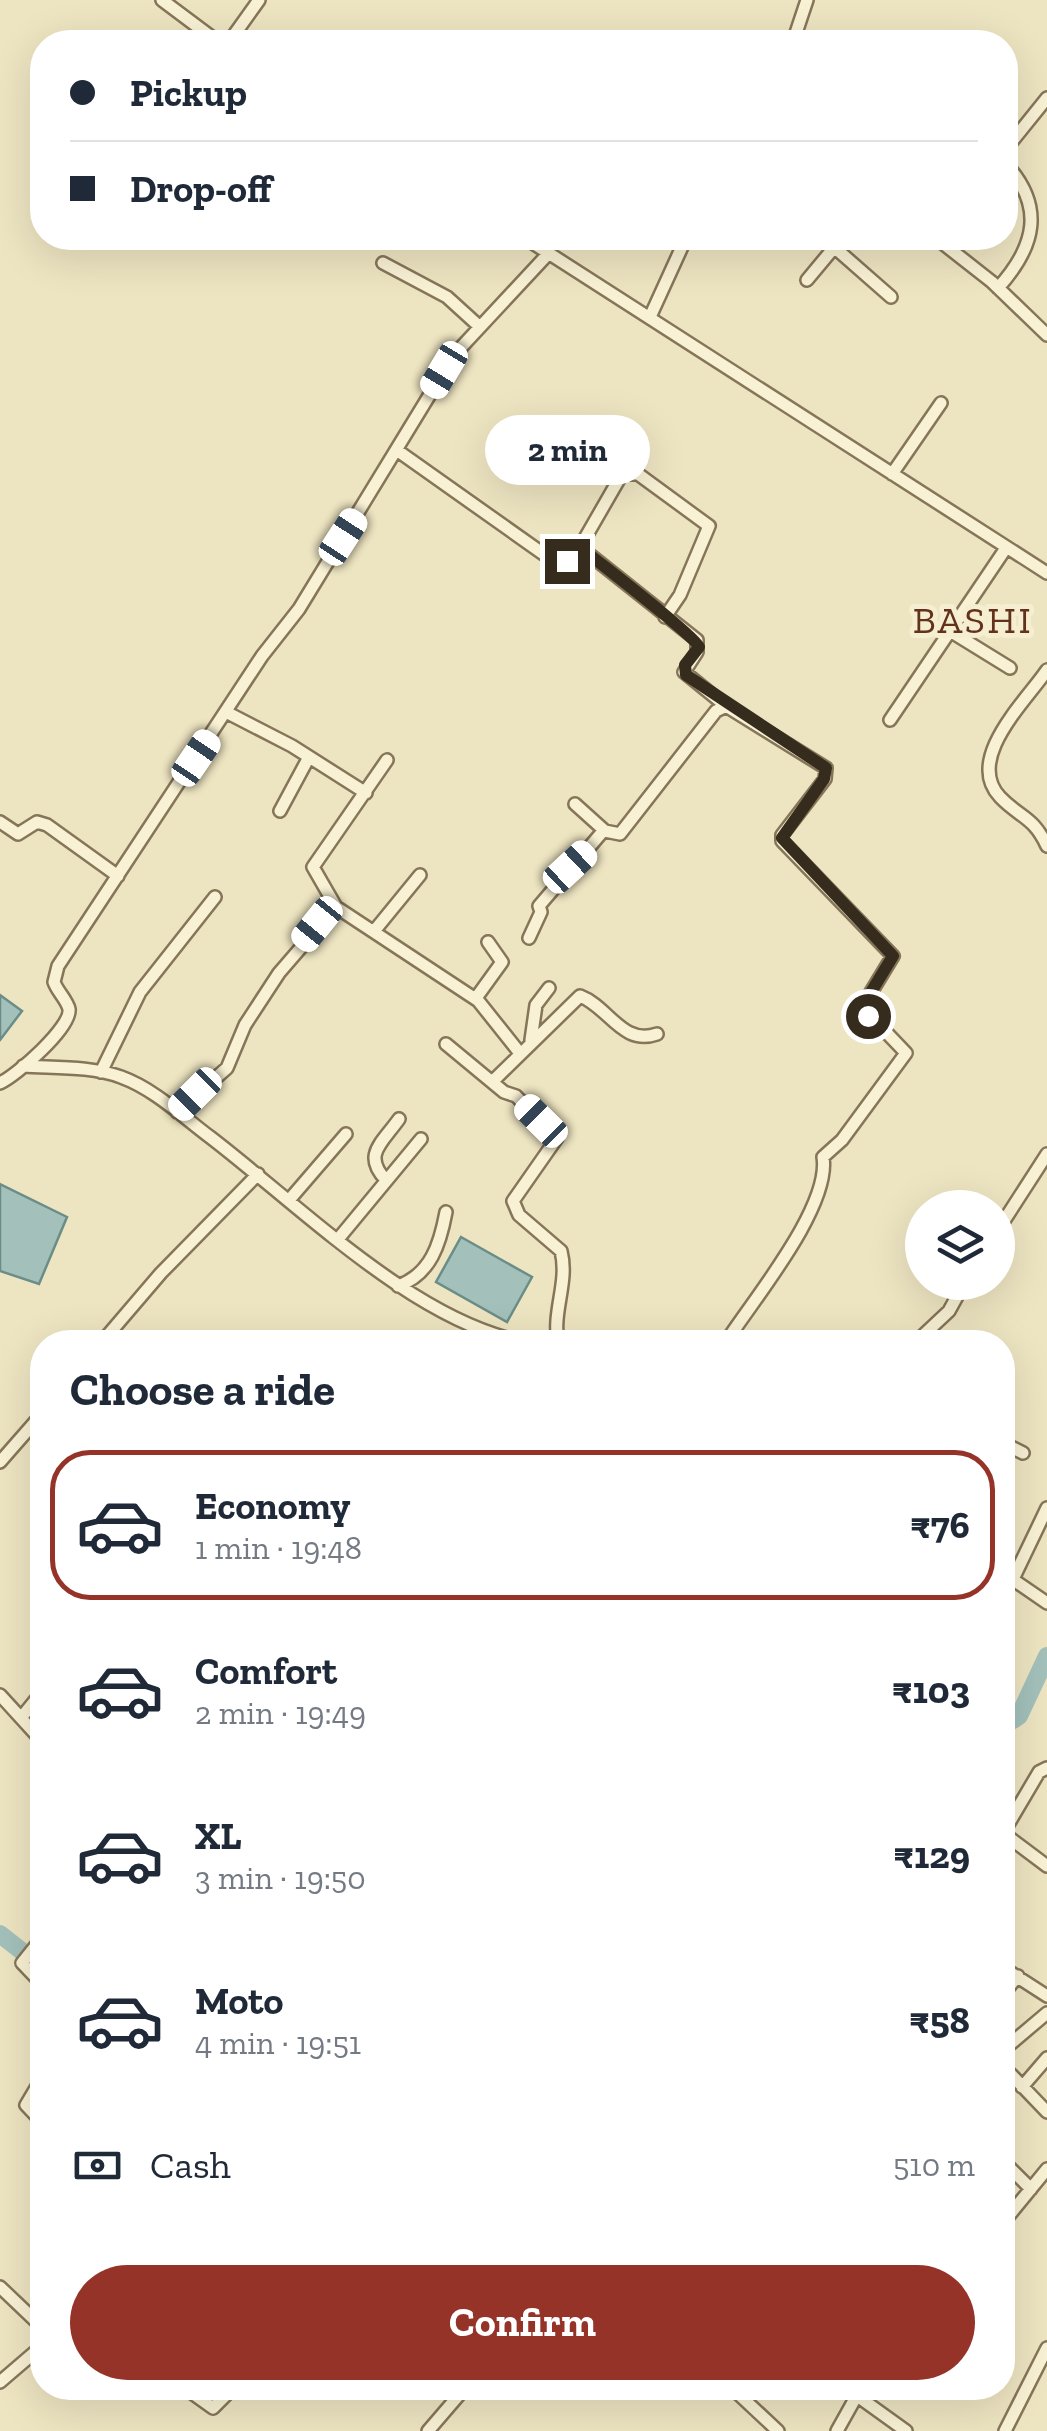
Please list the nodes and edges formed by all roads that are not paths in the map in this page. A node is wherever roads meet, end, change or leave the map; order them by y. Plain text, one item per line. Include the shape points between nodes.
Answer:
1 (162, 0) edge
2 (259, 0) edge
3 (806, 0) edge
4 (202, 30) edge
5 (239, 30) edge
6 (796, 30) edge
7 (1047, 98) edge
8 (1018, 134) edge
9 (1018, 178) edge
10 (542, 250) edge
11 (681, 250) edge
12 (831, 250) edge
13 (846, 250) edge
14 (951, 250) edge
15 (548, 254) junction
16 (382, 263) dead end
17 (806, 280) dead end
18 (998, 288) junction
19 (891, 297) dead end
20 (650, 317) junction
21 (480, 327) junction
22 (1047, 335) edge
23 (941, 402) dead end
24 (398, 451) junction
25 (892, 474) junction
26 (580, 547) junction
27 (1006, 548) junction
28 (1047, 573) edge
29 (665, 617) junction
30 (950, 630) junction
31 (1010, 668) dead end
32 (1047, 670) edge
33 (726, 706) junction
34 (226, 712) junction
35 (890, 720) dead end
36 (309, 757) junction
37 (387, 760) dead end
38 (366, 793) junction
39 (575, 804) dead end
40 (280, 810) dead end
41 (0, 822) edge
42 (604, 830) junction
43 (1047, 846) edge
44 (420, 875) dead end
45 (118, 876) junction
46 (215, 898) dead end
47 (336, 907) junction
48 (376, 930) junction
49 (529, 938) dead end
50 (488, 942) dead end
51 (550, 988) dead end
52 (477, 1000) junction
53 (657, 1034) dead end
54 (531, 1040) junction
55 (446, 1044) dead end
56 (520, 1052) junction
57 (23, 1066) junction
58 (101, 1072) junction
59 (492, 1082) junction
60 (0, 1083) edge
61 (177, 1112) junction
62 (399, 1119) dead end
63 (346, 1134) dead end
64 (421, 1139) dead end
65 (1047, 1154) edge
66 (258, 1174) junction
67 (386, 1180) junction
68 (290, 1198) junction
69 (1015, 1204) edge
70 (446, 1212) dead end
71 (339, 1238) junction
72 (398, 1286) junction
73 (955, 1300) edge
74 (112, 1330) edge
75 (476, 1330) edge
76 (557, 1330) edge
77 (734, 1330) edge
78 (929, 1330) edge
79 (30, 1428) edge
80 (1015, 1449) edge
81 (1023, 1453) dead end
82 (0, 1462) edge
83 (1047, 1508) edge
84 (1015, 1563) edge
85 (1015, 1580) edge
86 (1047, 1603) edge
87 (2, 1700) edge
88 (30, 1706) edge
89 (20, 1718) junction
90 (30, 1728) edge
91 (1047, 1768) edge
92 (1015, 1813) edge
93 (1015, 1842) edge
94 (1047, 1866) edge
95 (30, 1951) edge
96 (30, 1973) edge
97 (1015, 1974) edge
98 (1018, 1976) junction
99 (1015, 1980) edge
100 (1047, 1996) edge
101 (1047, 2013) edge
102 (1015, 2040) edge
103 (1047, 2058) edge
104 (1015, 2079) edge
105 (1022, 2087) junction
106 (1047, 2112) edge
107 (1047, 2169) edge
108 (1015, 2173) edge
109 (1031, 2189) junction
110 (1015, 2208) edge
111 (0, 2286) edge
112 (30, 2315) edge
113 (1047, 2348) edge
114 (30, 2356) edge
115 (0, 2382) edge
116 (202, 2400) edge
117 (221, 2400) edge
118 (455, 2400) edge
119 (745, 2400) edge
120 (854, 2400) edge
121 (870, 2400) edge
122 (428, 2431) edge
123 (778, 2431) edge
124 (836, 2431) edge
125 (906, 2431) edge
126 (1005, 2431) edge

1 - 4 street
2 - 5 street
3 - 6 street
7 - 8 street
9 - 18 street via 1032,212 1021,259
10 - 15 street
11 - 20 street
12 - 17 street
13 - 19 street
14 - 18 street
15 - 20 street
15 - 21 street
16 - 21 street via 446,297
18 - 22 street
20 - 25 street
21 - 24 street via 444,370
23 - 25 street
24 - 26 street via 553,563 563,564
24 - 34 street
25 - 27 street
26 - 29 street
26 - 29 street via 628,471 703,518 707,535
27 - 28 street
27 - 30 street
29 - 33 street via 698,644 684,672
30 - 31 street
30 - 35 street
32 - 43 street via 991,752 988,770 998,795 1036,823
33 - 42 street via 620,834
33 - 77 street via 826,768 782,838 893,956 862,1007 906,1053 823,1157 819,1190 797,1234
34 - 36 street
34 - 45 street
36 - 38 street
36 - 40 street
37 - 38 street
38 - 47 street via 313,867
39 - 42 street
41 - 45 street via 18,834 37,822 47,826
42 - 49 street via 539,906
44 - 48 street
45 - 57 street via 54,974 68,1019
46 - 58 street via 140,992
47 - 48 street
47 - 61 street via 279,973 227,1068
48 - 52 street
50 - 52 street via 502,962
51 - 54 street via 536,1005
52 - 56 street
53 - 54 street via 630,1035 580,996
54 - 56 street
55 - 59 street
56 - 59 street
57 - 58 street
57 - 60 street
58 - 61 street via 136,1084
59 - 76 street via 516,1096 557,1138 513,1201 519,1215 561,1251
61 - 66 street
62 - 67 street via 373,1158
63 - 68 street
64 - 67 street
65 - 69 street
66 - 68 street
66 - 74 street
67 - 71 street
68 - 71 street
70 - 72 street via 428,1265
71 - 72 street
72 - 75 street
73 - 78 street
79 - 82 street
80 - 81 street
83 - 84 street
85 - 86 street
87 - 89 street
88 - 89 street
89 - 90 street
91 - 92 street
93 - 94 street
95 - 96 street via 22,1965
97 - 98 street
98 - 99 street
98 - 100 street
101 - 102 street
103 - 105 street
104 - 105 street
105 - 106 street
107 - 109 street
108 - 109 street
109 - 110 street
111 - 112 street
113 - 126 street
114 - 115 street
116 - 117 street via 213,2408
118 - 122 street
119 - 123 street
120 - 124 street
121 - 125 street

